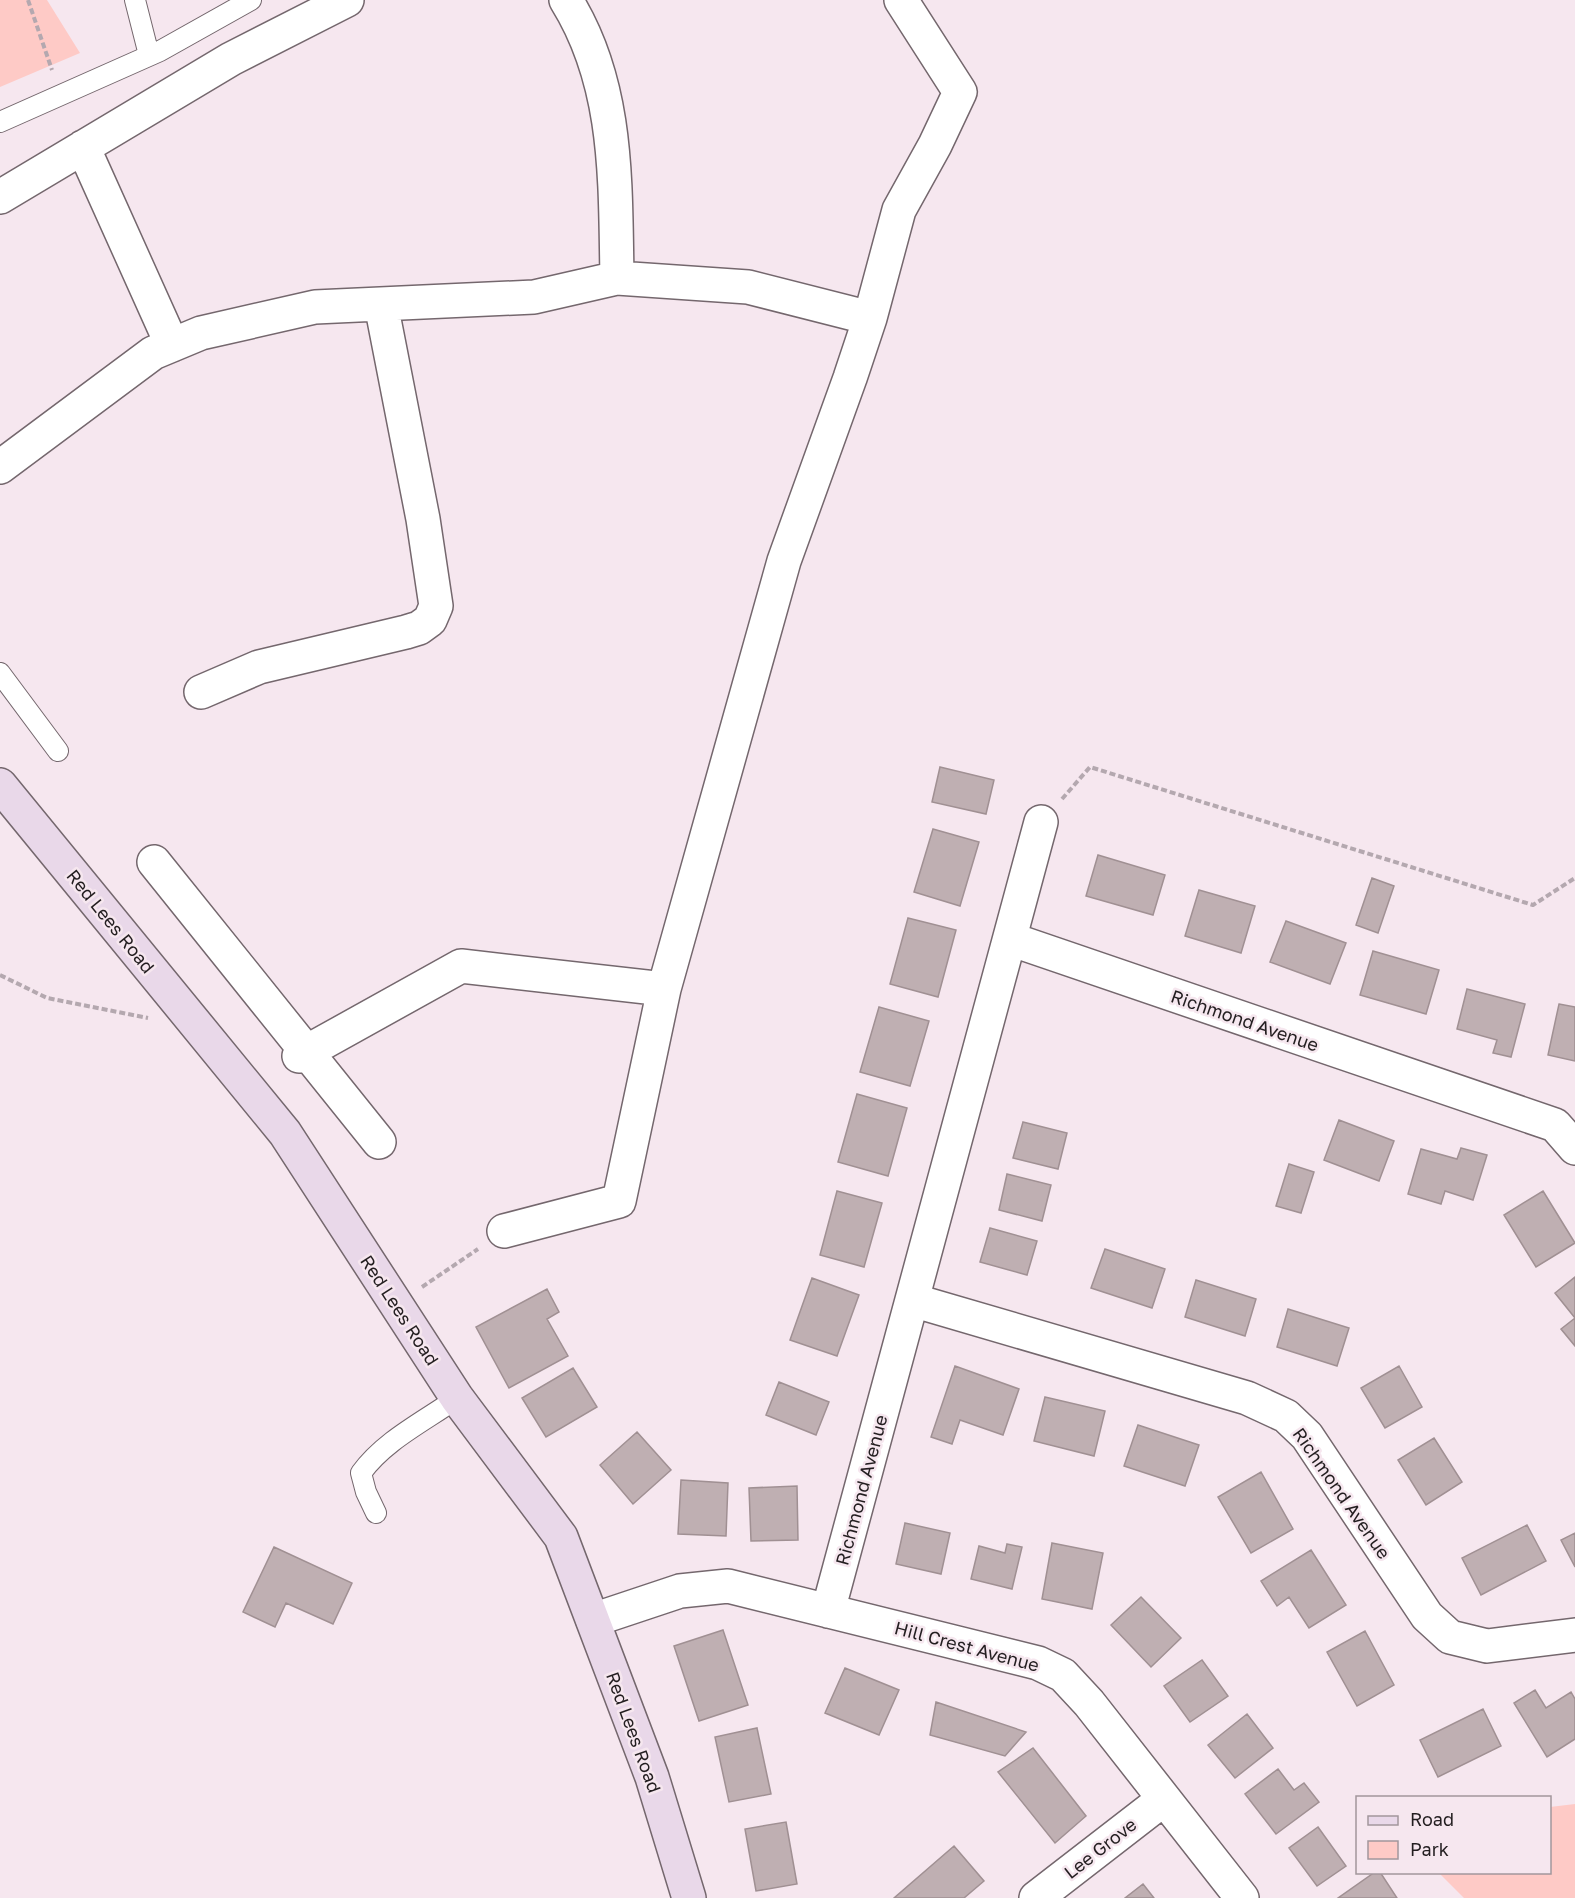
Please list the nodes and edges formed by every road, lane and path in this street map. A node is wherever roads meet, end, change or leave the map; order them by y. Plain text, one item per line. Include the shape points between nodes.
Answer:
1 (28, 0) edge
2 (135, 0) edge
3 (251, 0) edge
4 (347, 0) edge
5 (566, 0) edge
6 (901, 0) edge
7 (149, 55) junction
8 (60, 95) junction
9 (0, 122) edge
10 (83, 147) junction
11 (0, 196) edge
12 (617, 278) junction
13 (381, 304) junction
14 (870, 318) junction
15 (172, 345) junction
16 (0, 467) edge
17 (0, 673) edge
18 (201, 692) dead end
19 (58, 751) dead end
20 (0, 785) edge
21 (1041, 822) joint
22 (154, 862) dead end
23 (1575, 878) edge
24 (1010, 939) junction
25 (0, 975) edge
26 (664, 989) junction
27 (182, 1010) junction
28 (303, 1054) junction
29 (379, 1142) dead end
30 (1575, 1148) edge
31 (504, 1231) joint
32 (912, 1300) junction
33 (396, 1305) junction
34 (457, 1398) junction
35 (376, 1513) dead end
36 (828, 1611) junction
37 (593, 1620) junction
38 (1575, 1635) edge
39 (1164, 1799) junction
40 (689, 1898) edge
41 (1036, 1898) edge
42 (1242, 1898) edge

1 - 8 path
2 - 7 lane
3 - 7 lane
4 - 10 street via 231,59
5 - 12 street via 580,23 600,80 612,133
6 - 14 street via 960,92 899,210
7 - 8 lane
8 - 9 lane
10 - 11 street
10 - 15 street
12 - 13 street via 534,297
12 - 14 street via 747,287
13 - 15 street via 315,307 201,333
13 - 18 street via 423,519 436,606 430,620 406,632 259,667
14 - 26 street via 784,561
15 - 16 street via 153,353
17 - 19 lane
20 - 27 street, Red Lees Road
21 - 23 path via 1090,767 1533,905
21 - 24 street, Richmond Avenue
22 - 28 street
24 - 30 street, Richmond Avenue via 1555,1125
24 - 32 street, Richmond Avenue
25 - 27 path via 48,998 157,1020
26 - 28 street via 461,966
26 - 31 street via 619,1201
27 - 33 street, Red Lees Road via 285,1133
28 - 29 street
31 - 33 path
32 - 36 street, Richmond Avenue
32 - 38 street, Richmond Avenue via 1247,1398 1286,1416 1306,1436 1426,1616 1450,1637 1487,1646
33 - 34 street, Red Lees Road
34 - 35 lane via 397,1438 372,1458 361,1473
34 - 37 street, Red Lees Road via 561,1537
36 - 37 street, Hill Crest Avenue via 729,1586 680,1591
36 - 39 street, Hill Crest Avenue via 1038,1663 1064,1675
37 - 40 street, Red Lees Road via 652,1777
39 - 41 street, Lee Grove
39 - 42 street, Hill Crest Avenue

